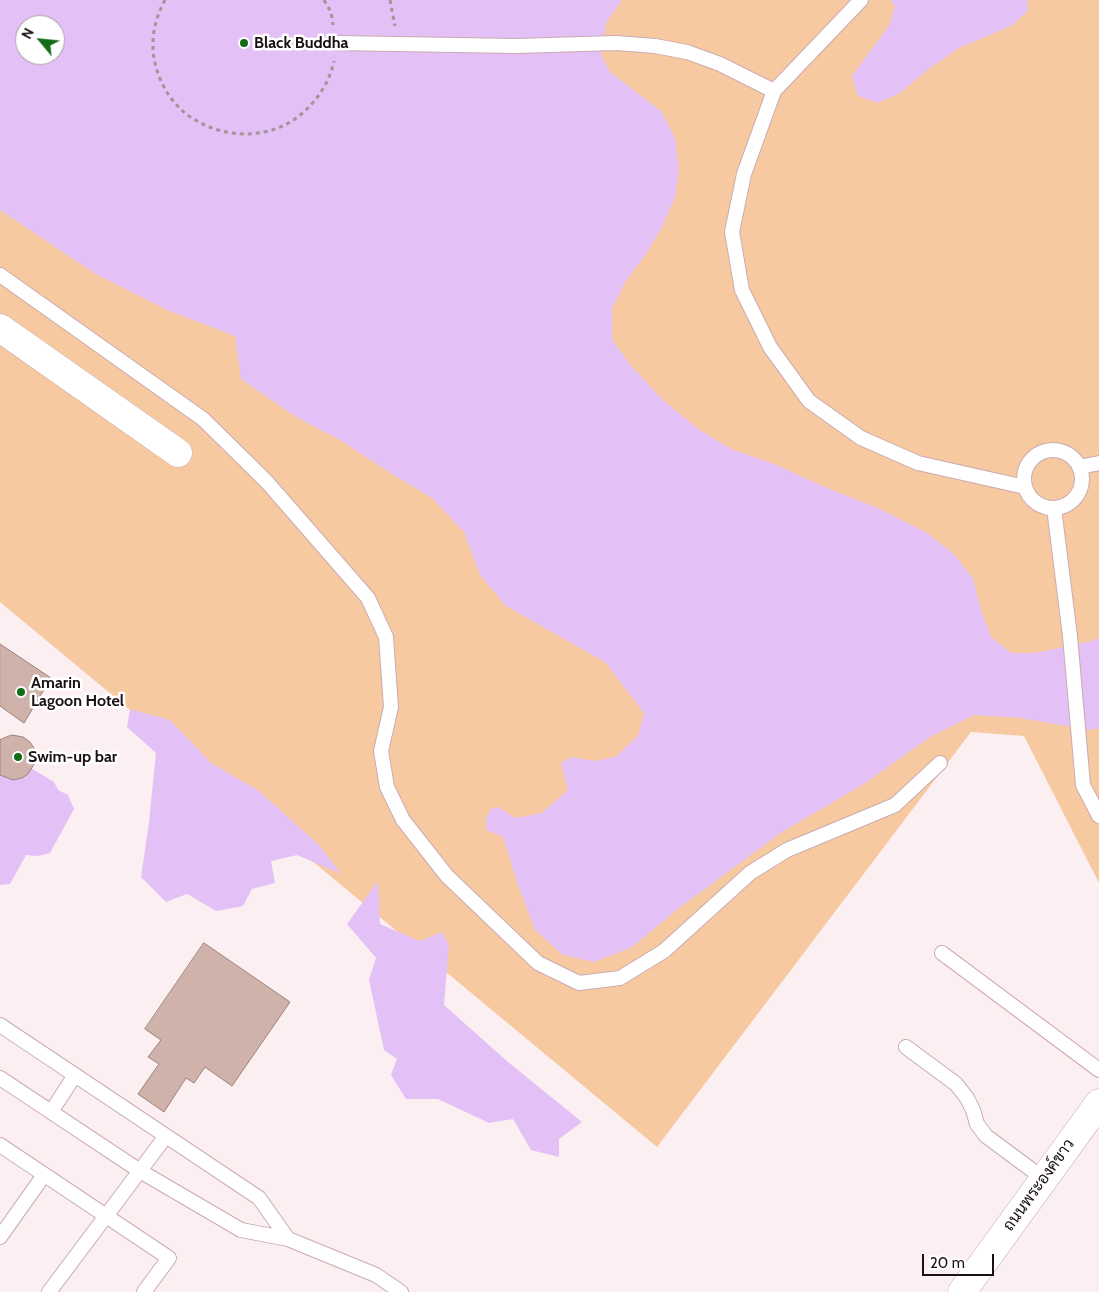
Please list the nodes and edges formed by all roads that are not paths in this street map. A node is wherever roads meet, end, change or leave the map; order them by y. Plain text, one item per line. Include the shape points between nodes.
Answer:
1 (861, 0) edge
2 (336, 43) road end
3 (774, 91) junction
4 (0, 275) edge
5 (0, 328) edge
6 (178, 454) dead end
7 (1099, 463) edge
8 (1080, 468) junction
9 (1025, 487) junction
10 (1054, 508) junction
11 (940, 763) dead end
12 (1099, 816) edge
13 (942, 953) dead end
14 (0, 1025) edge
15 (906, 1047) dead end
16 (1099, 1070) edge
17 (75, 1076) junction
18 (0, 1078) edge
19 (1099, 1103) edge
20 (51, 1112) junction
21 (166, 1136) junction
22 (0, 1145) edge
23 (140, 1170) junction
24 (44, 1175) junction
25 (1044, 1179) junction
26 (106, 1216) junction
27 (0, 1237) edge
28 (288, 1239) junction
29 (49, 1292) edge
30 (144, 1292) edge
31 (401, 1292) edge
32 (962, 1292) edge

1 - 3 lane
2 - 3 lane via 516,46 616,42 655,46 687,52 720,64
3 - 9 lane via 744,174 732,232 742,290 770,347 809,400 861,438 918,464
4 - 11 lane via 203,419 267,482 368,598 386,638 391,707 381,752 387,787 403,820 447,876 538,963 579,983 620,978 664,951 750,873 787,850 895,805
5 - 6 street
7 - 8 lane
8 - 9 lane via 1067,454 1058,450 1040,453 1026,467
8 - 10 lane via 1081,486 1077,495 1063,506
9 - 10 lane via 1035,502
10 - 12 lane via 1070,636 1083,785
13 - 16 lane
14 - 17 lane
15 - 25 lane via 956,1084 968,1098 977,1124 986,1136
17 - 20 lane
17 - 21 lane
18 - 20 lane
19 - 25 street, ถนนพระองค์ขาว
20 - 23 lane
21 - 23 lane
21 - 28 lane via 259,1198
22 - 24 lane
23 - 26 lane
23 - 28 lane via 241,1230
24 - 26 lane
24 - 27 lane
25 - 32 street, ถนนพระองค์ขาว
26 - 29 lane
26 - 30 lane via 169,1258
28 - 31 lane via 376,1275

